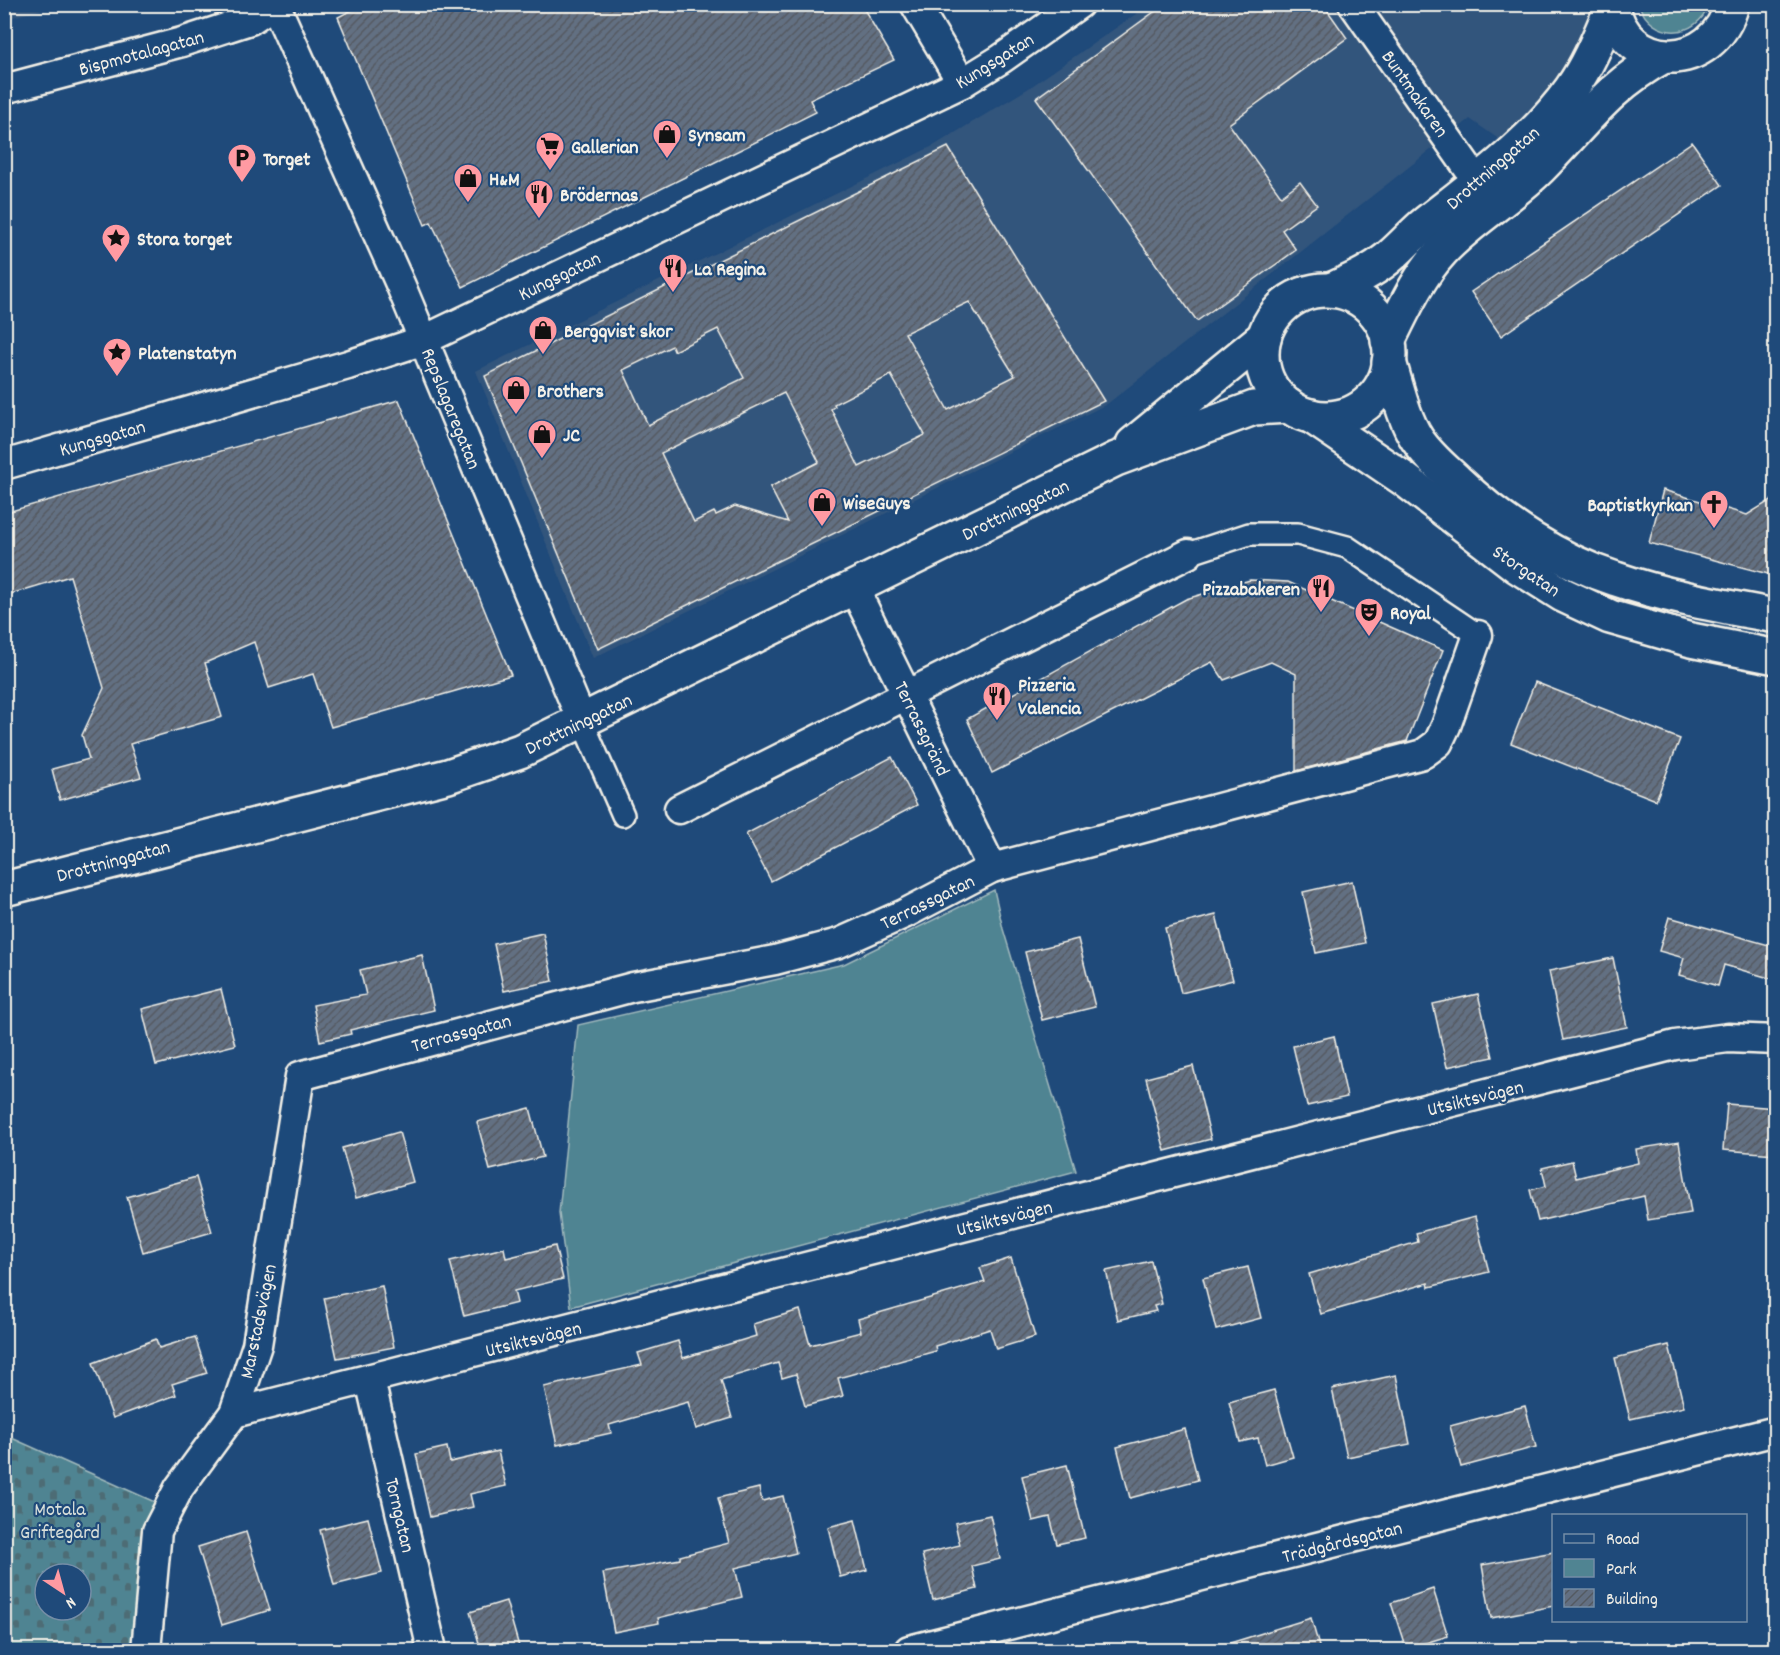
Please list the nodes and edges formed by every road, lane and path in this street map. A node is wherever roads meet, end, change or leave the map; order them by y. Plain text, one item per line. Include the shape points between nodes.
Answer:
1 (274, 4) edge
2 (915, 4) edge
3 (1079, 4) edge
4 (1353, 4) edge
5 (1612, 6) edge
6 (1733, 10) edge
7 (1664, 56) junction
8 (962, 83) junction
9 (4, 89) edge
10 (1478, 182) junction
11 (1331, 290) junction
12 (1264, 337) junction
13 (424, 340) junction
14 (1389, 351) junction
15 (1300, 411) junction
16 (1116, 459) junction
17 (4, 465) edge
18 (1188, 554) joint
19 (854, 588) junction
20 (1776, 616) edge
21 (1478, 635) joint
22 (1776, 657) edge
23 (907, 695) junction
24 (582, 722) junction
25 (679, 809) dead end
26 (623, 815) dead end
27 (992, 868) junction
28 (4, 889) edge
29 (1776, 1040) edge
30 (300, 1076) joint
31 (370, 1380) junction
32 (234, 1413) junction
33 (1776, 1431) edge
34 (146, 1650) edge
35 (432, 1650) edge
36 (909, 1650) edge

1 - 9 street, Bispmotalagatan via 250,20 182,42
1 - 13 street, Repslagaregatan
2 - 8 street
3 - 8 street, Kungsgatan
4 - 10 street, Buntmakaren
5 - 7 main road via 1618,25 1630,40 1646,51
5 - 10 main road, Drottninggatan via 1573,87 1547,119
6 - 7 main road via 1716,39 1700,50 1683,56
7 - 14 main road, Drottninggatan via 1634,72 1614,89 1538,170 1442,251 1415,287
8 - 13 street, Kungsgatan
10 - 11 main road, Drottninggatan via 1379,265
11 - 12 main road via 1296,296 1271,320
11 - 14 main road via 1351,294 1368,306 1381,321
12 - 15 main road via 1262,352 1268,382
12 - 16 main road, Drottninggatan
13 - 17 street, Kungsgatan
13 - 24 street, Repslagaregatan
14 - 15 main road via 1385,380 1362,406 1346,415 1328,418
14 - 20 main road, Storgatan via 1404,410 1416,437 1427,453 1469,493 1505,521 1562,555 1614,579 1682,598
15 - 16 main road, Drottninggatan via 1254,408
15 - 22 main road, Storgatan via 1364,450 1517,566 1563,595 1610,617 1691,640
16 - 19 main road, Drottninggatan
18 - 21 street via 1249,534 1298,534 1347,547
18 - 23 street
19 - 23 street, Terrassgränd
19 - 24 main road, Drottninggatan
21 - 27 street, Terrassgatan via 1446,726 1438,743 1423,754
23 - 25 street
23 - 27 street, Terrassgränd
24 - 26 street, Repslagaregatan
24 - 28 main road, Drottninggatan via 520,751 447,776
27 - 30 street, Terrassgatan via 839,943 775,960 613,992
29 - 31 street, Utsiktsvägen via 1728,1038 1675,1045
30 - 32 street, Marstadsvägen via 257,1345
31 - 32 street, Utsiktsvägen
31 - 35 street, Torngatan
32 - 34 street, Marstadsvägen via 179,1488 157,1531
33 - 36 street, Trädgårdsgatan

